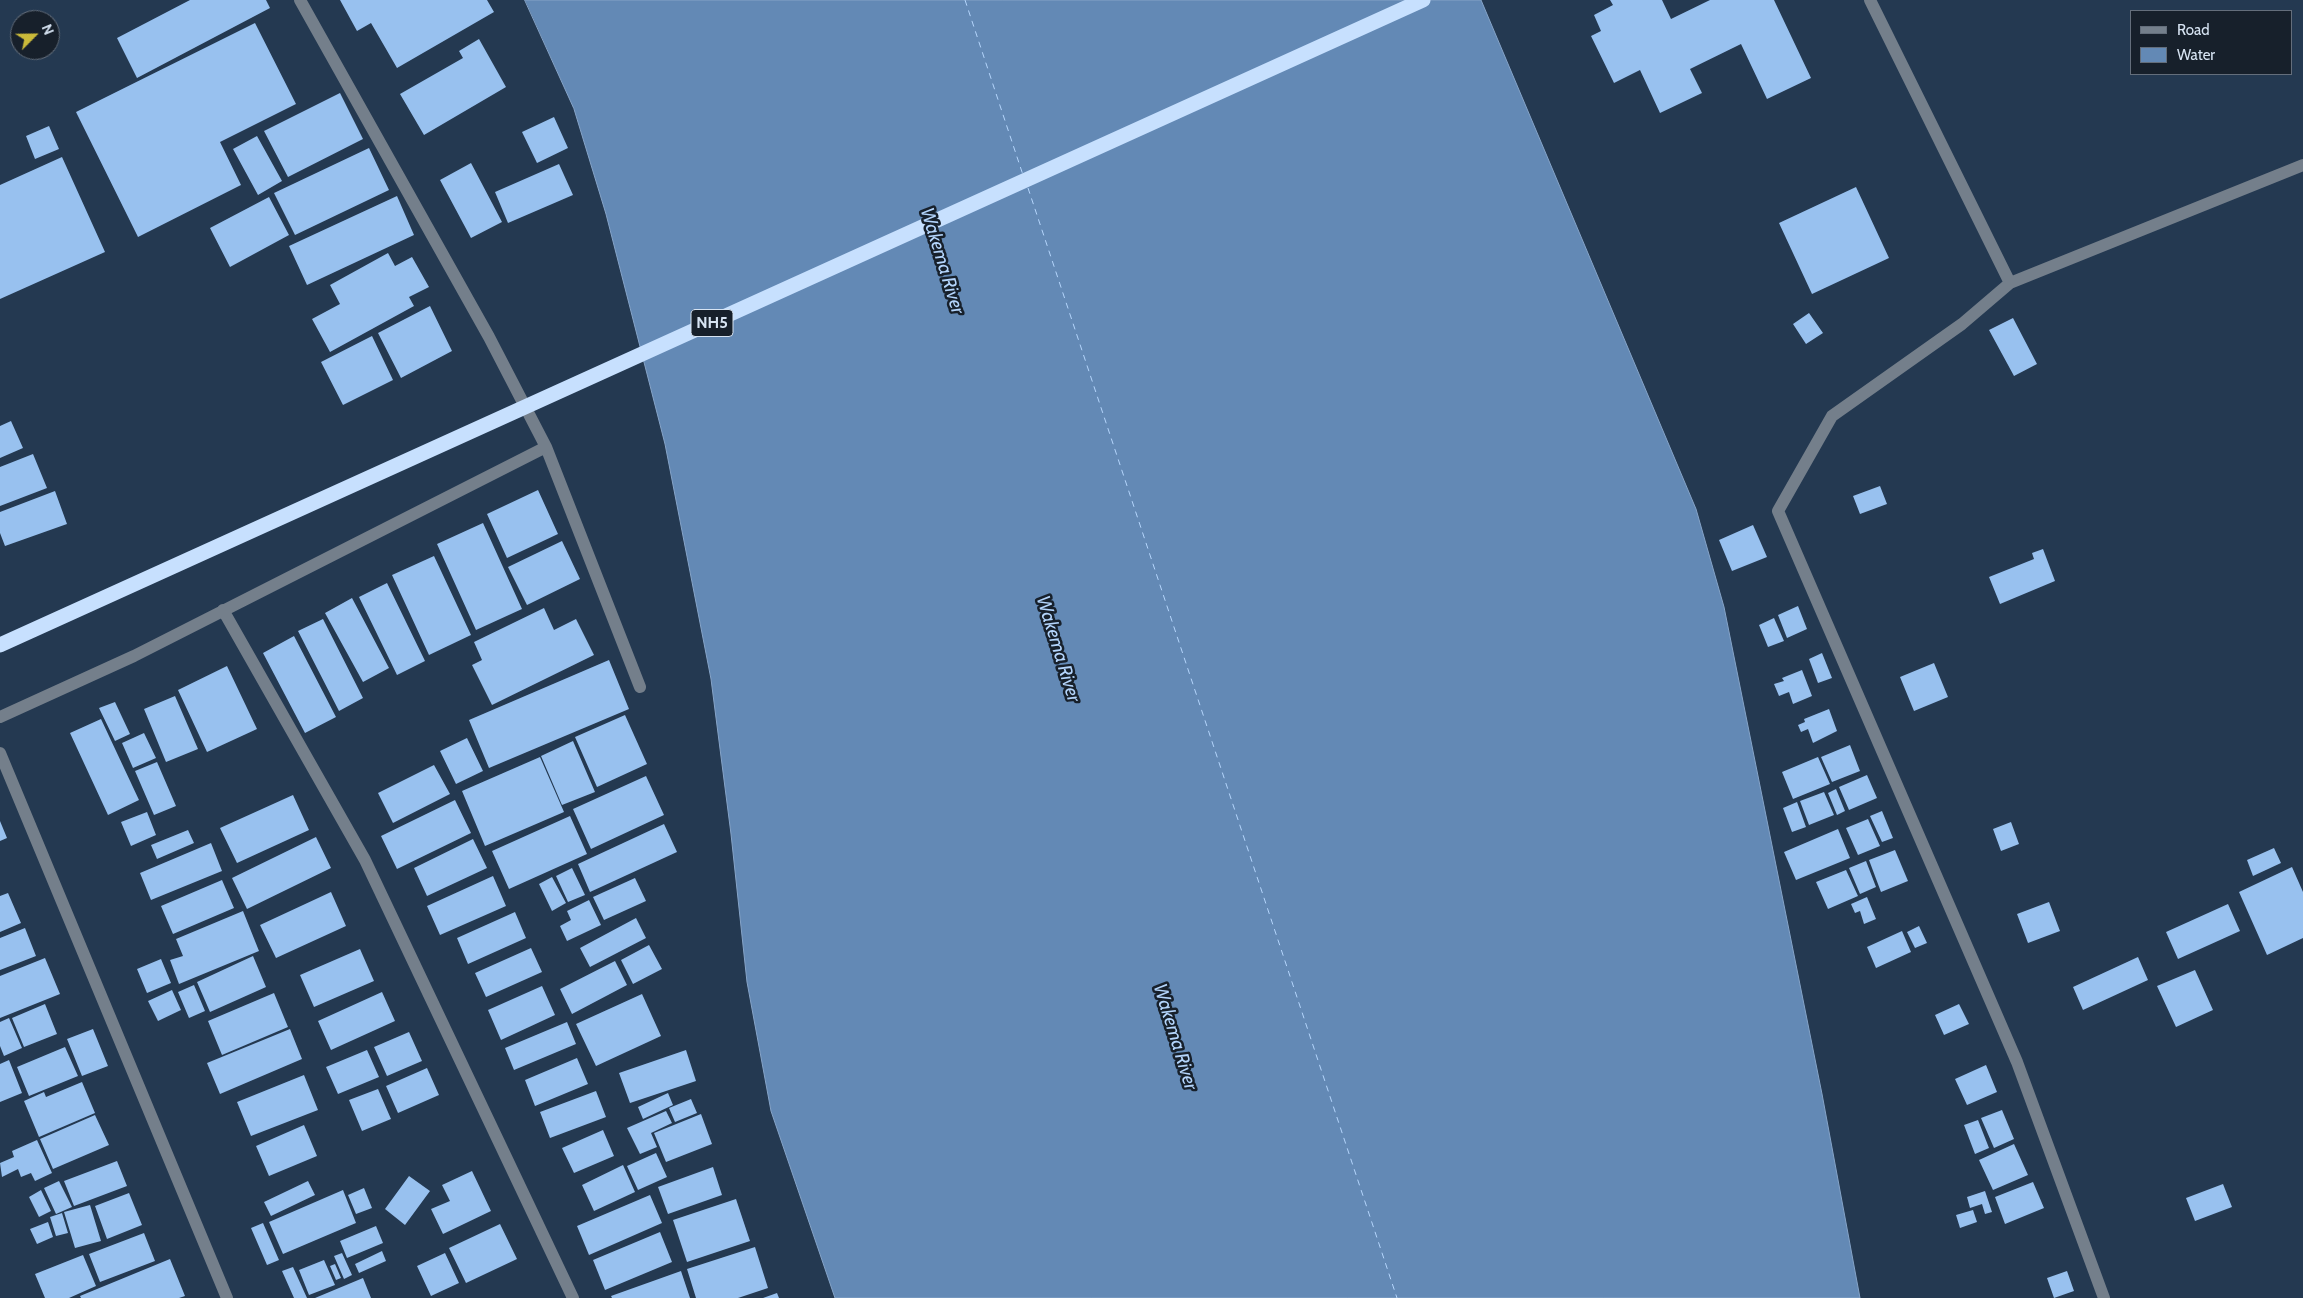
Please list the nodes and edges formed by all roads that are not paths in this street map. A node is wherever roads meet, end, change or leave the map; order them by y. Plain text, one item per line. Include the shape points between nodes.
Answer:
1 (300, 0) edge
2 (1423, 0) edge
3 (1870, 0) edge
4 (2303, 165) edge
5 (2010, 283) junction
6 (546, 447) junction
7 (223, 610) junction
8 (0, 645) edge
9 (640, 687) dead end
10 (0, 717) edge
11 (0, 753) edge
12 (227, 1298) edge
13 (573, 1298) edge
14 (2104, 1298) edge

1 - 6 street via 484,328
2 - 8 highway, NH5, bridge
3 - 5 street
4 - 5 street
5 - 14 street via 1962,324 1832,416 1778,511 2016,1062
6 - 7 street
6 - 9 street
7 - 10 street via 134,656
7 - 13 street via 365,860
11 - 12 street

